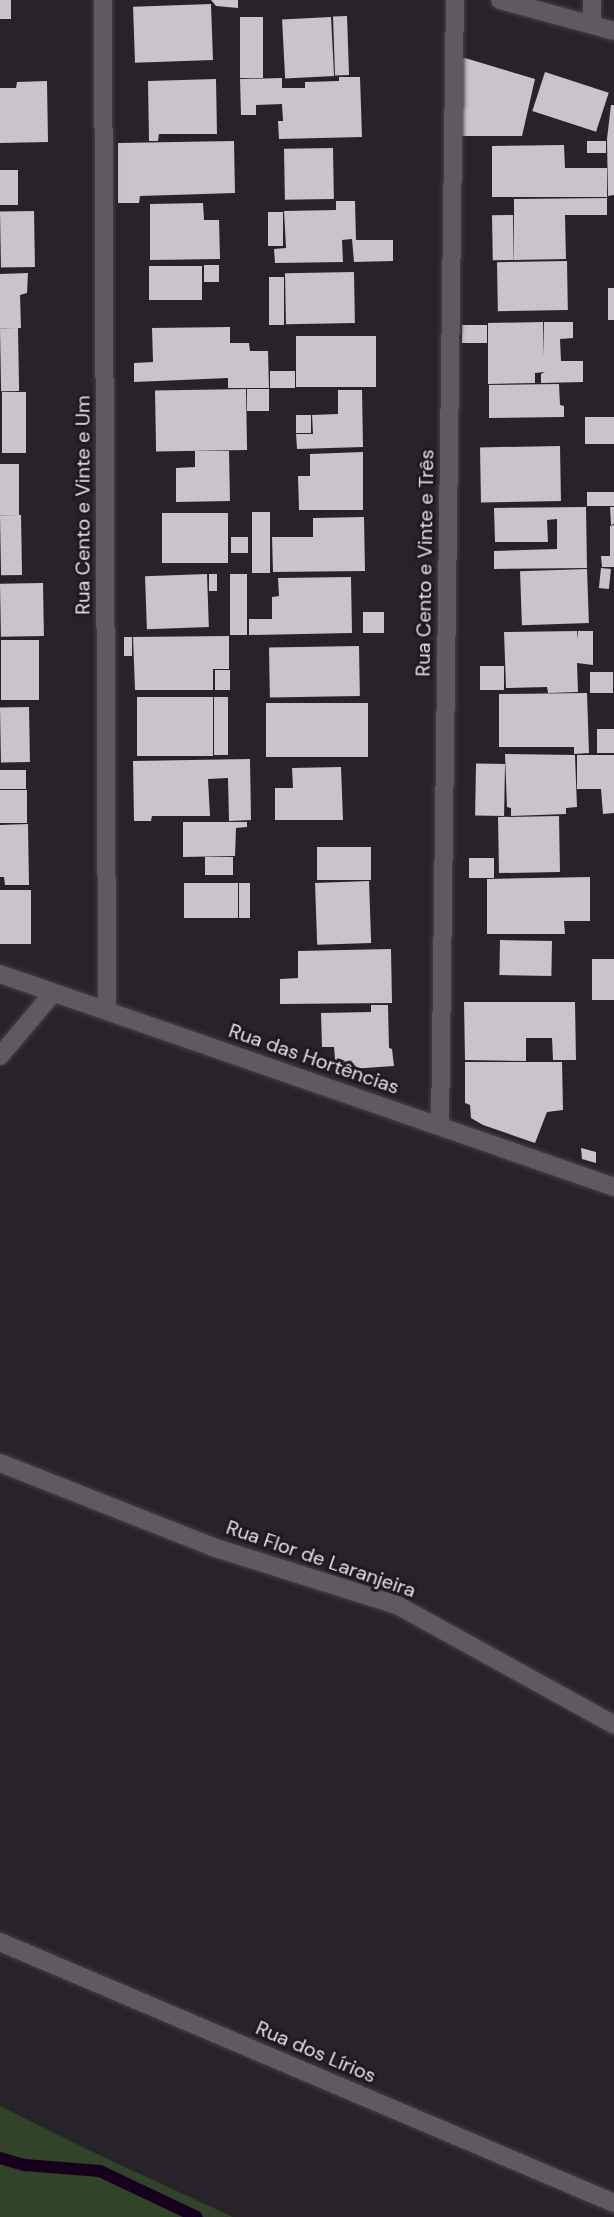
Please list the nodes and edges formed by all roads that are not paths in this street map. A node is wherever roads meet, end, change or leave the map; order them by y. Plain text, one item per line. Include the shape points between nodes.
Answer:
1 (103, 0) edge
2 (454, 0) edge
3 (500, 0) edge
4 (592, 0) edge
5 (592, 24) junction
6 (614, 31) edge
7 (0, 974) edge
8 (53, 993) junction
9 (108, 1011) junction
10 (0, 1056) edge
11 (440, 1126) junction
12 (614, 1186) edge
13 (0, 1463) edge
14 (614, 1725) edge
15 (0, 1942) edge
16 (614, 2203) edge

1 - 9 street, Rua Cento e Vinte e Um
2 - 11 street, Rua Cento e Vinte e Três
3 - 5 street
4 - 5 street
5 - 6 street
7 - 8 street, Rua das Hortências
8 - 9 street, Rua das Hortências
8 - 10 street
9 - 11 street, Rua das Hortências
11 - 12 street, Rua das Hortências
13 - 14 street, Rua Flor de Laranjeira via 216,1548 397,1605
15 - 16 street, Rua dos Lírios

